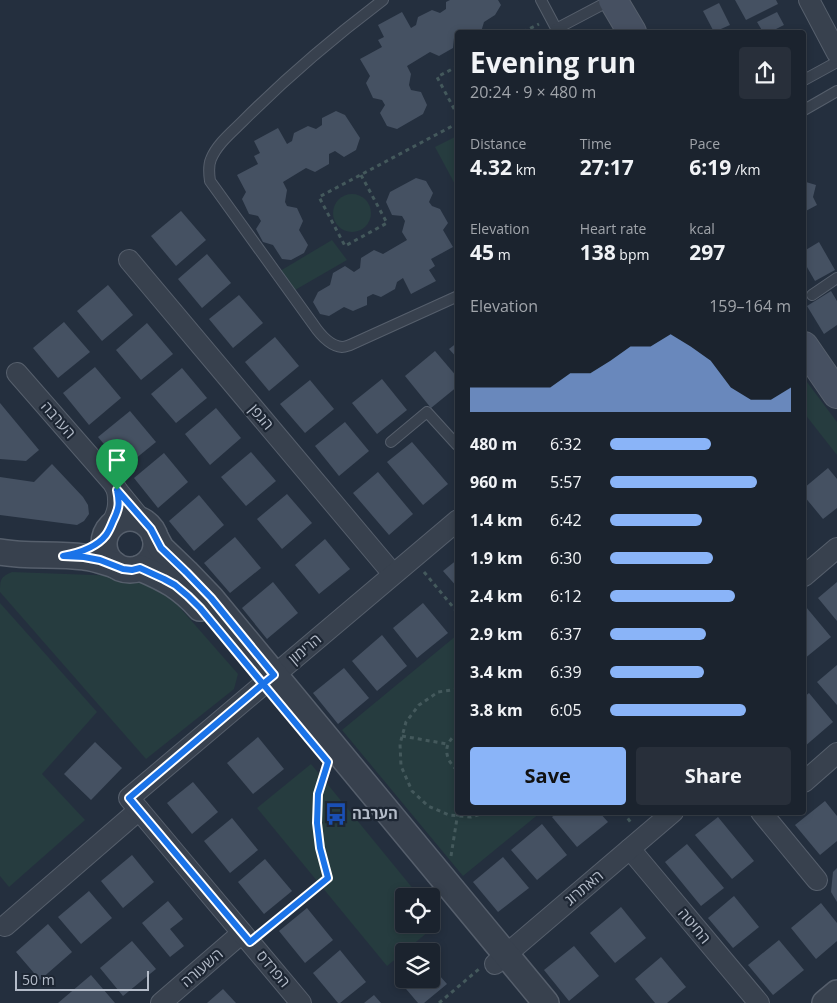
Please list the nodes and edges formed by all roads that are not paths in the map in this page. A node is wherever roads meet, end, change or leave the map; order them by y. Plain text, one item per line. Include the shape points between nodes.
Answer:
1 (383, 0) edge
2 (541, 0) edge
3 (612, 0) edge
4 (809, 0) edge
5 (556, 30) edge
6 (559, 30) edge
7 (631, 30) edge
8 (837, 53) edge
9 (837, 62) edge
10 (806, 79) edge
11 (837, 91) edge
12 (806, 109) edge
13 (129, 260) dead end
14 (837, 278) edge
15 (812, 295) dead end
16 (455, 297) edge
17 (806, 349) edge
18 (16, 373) dead end
19 (837, 394) edge
20 (391, 442) dead end
21 (455, 443) edge
22 (117, 490) junction
23 (455, 522) edge
24 (150, 530) junction
25 (108, 532) junction
26 (837, 548) edge
27 (0, 552) edge
28 (30, 555) junction
29 (63, 556) junction
30 (0, 563) edge
31 (115, 565) junction
32 (140, 568) junction
33 (393, 574) junction
34 (806, 574) edge
35 (269, 680) junction
36 (837, 753) edge
37 (806, 780) edge
38 (134, 804) junction
39 (670, 815) edge
40 (766, 815) edge
41 (630, 850) junction
42 (817, 880) dead end
43 (4, 926) dead end
44 (246, 938) junction
45 (498, 959) junction
46 (837, 993) edge
47 (162, 1003) edge
48 (301, 1003) edge
49 (528, 1003) edge
50 (546, 1003) edge
51 (759, 1003) edge
52 (825, 1003) edge

1 - 16 lane via 265,100 226,138 211,159 210,181 312,324 320,334 340,347
2 - 5 lane
3 - 6 lane
3 - 7 main road
4 - 8 street
9 - 10 lane
11 - 12 lane
13 - 33 street, הגפן
14 - 15 lane
17 - 19 main road
18 - 22 street, הערבה
20 - 21 lane via 426,412
22 - 24 street, הערבה
22 - 25 street via 119,510
23 - 33 street, הרימון
24 - 25 street via 136,519 128,519 119,521
24 - 32 street via 156,546 148,563
24 - 35 street, הערבה via 161,548 211,598
25 - 29 street via 88,549
25 - 31 street via 104,544 108,559
26 - 34 street
27 - 28 street
28 - 29 street
28 - 30 street
29 - 31 street via 84,557
31 - 32 street via 123,569
32 - 35 street, הערבה via 175,585 188,596
33 - 35 street, הרימון
35 - 38 street, הרימון
35 - 45 street, הערבה via 328,762
35 - 45 street, הערבה via 440,874
36 - 37 street
38 - 43 street, הרימון
38 - 44 street, הפרדס
39 - 41 street, האתרוג
40 - 42 street
41 - 45 street, האתרוג
41 - 51 street, החיטה
44 - 47 street, השעורה
44 - 48 street, הפרדס
45 - 49 street, הערבה
45 - 50 street, הערבה
46 - 52 street

